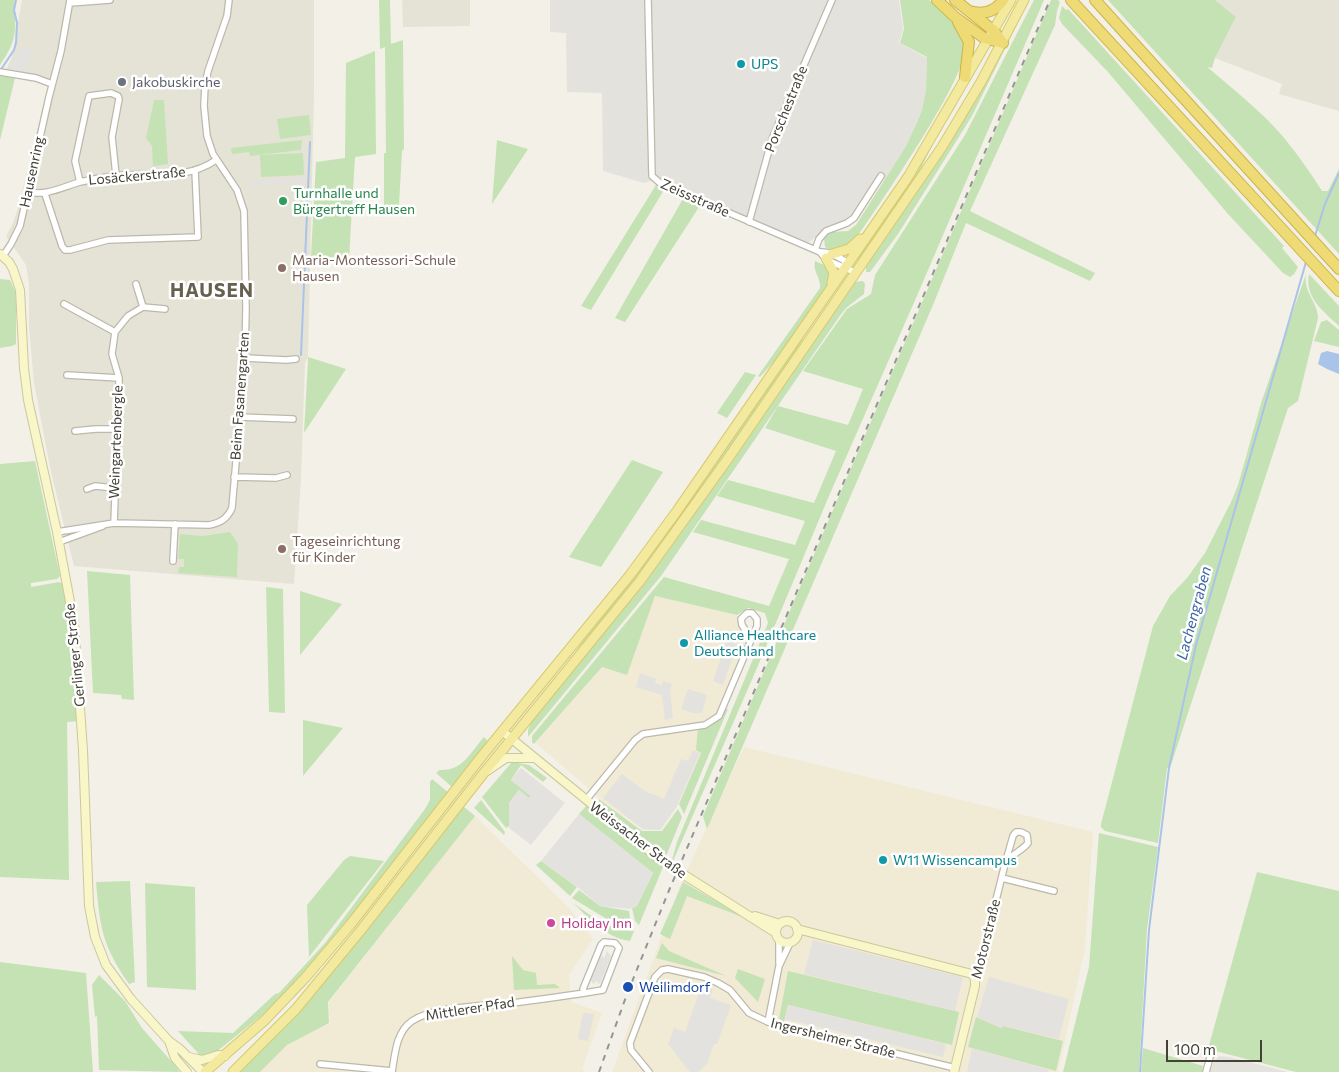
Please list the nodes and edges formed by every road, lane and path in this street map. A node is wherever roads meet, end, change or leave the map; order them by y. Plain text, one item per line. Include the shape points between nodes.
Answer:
1 (110, 0) edge
2 (229, 0) edge
3 (648, 0) edge
4 (832, 0) edge
5 (937, 0) edge
6 (954, 0) edge
7 (1003, 0) edge
8 (1011, 0) edge
9 (1024, 0) edge
10 (1095, 0) edge
11 (1067, 1) edge
12 (70, 2) edge
13 (967, 11) junction
14 (955, 17) junction
15 (994, 30) junction
16 (987, 40) junction
17 (1003, 43) junction
18 (2, 72) edge
19 (965, 77) junction
20 (52, 84) junction
21 (216, 160) junction
22 (195, 170) junction
23 (116, 175) junction
24 (881, 176) dead end
25 (80, 182) junction
26 (28, 192) junction
27 (45, 194) junction
28 (749, 222) junction
29 (865, 237) junction
30 (823, 253) junction
31 (1, 255) edge
32 (845, 267) junction
33 (1339, 268) edge
34 (856, 273) junction
35 (136, 284) dead end
36 (831, 287) junction
37 (1339, 291) edge
38 (64, 304) dead end
39 (143, 308) junction
40 (165, 309) dead end
41 (115, 332) junction
42 (245, 358) junction
43 (296, 359) dead end
44 (67, 375) dead end
45 (119, 378) junction
46 (239, 417) junction
47 (293, 419) dead end
48 (116, 430) junction
49 (75, 431) dead end
50 (287, 475) dead end
51 (234, 477) junction
52 (115, 488) junction
53 (87, 489) dead end
54 (114, 523) junction
55 (107, 524) junction
56 (175, 524) junction
57 (57, 532) junction
58 (59, 542) junction
59 (173, 561) dead end
60 (751, 639) dead end
61 (502, 731) junction
62 (512, 739) junction
63 (534, 758) junction
64 (483, 774) junction
65 (586, 800) junction
66 (1005, 864) junction
67 (1002, 878) junction
68 (1054, 891) dead end
69 (746, 914) junction
70 (780, 924) junction
71 (778, 937) junction
72 (794, 937) junction
73 (779, 966) junction
74 (974, 976) junction
75 (584, 993) junction
76 (768, 1022) junction
77 (169, 1041) junction
78 (1212, 1050) dead end
79 (187, 1056) junction
80 (224, 1056) junction
81 (320, 1064) dead end
82 (954, 1070) edge
83 (392, 1071) edge
84 (187, 1072) edge
85 (204, 1072) edge
86 (234, 1072) edge
87 (649, 1072) edge
88 (1206, 1072) edge

1 - 12 street, Hausenring
2 - 21 street via 205,85 207,136
3 - 28 street, Zeissstraße via 652,176 660,184
4 - 28 street, Porschestraße via 772,139
5 - 14 highway
6 - 13 highway
7 - 13 highway via 988,12
8 - 15 main road
9 - 17 main road
10 - 33 highway
11 - 37 highway via 1078,15 1086,16
12 - 20 street, Hausenring
13 - 15 highway
14 - 16 highway
14 - 19 highway via 969,42
15 - 16 main road
15 - 17 highway
16 - 17 highway
16 - 19 main road
17 - 34 main road via 942,147
18 - 20 street
19 - 29 main road via 916,163
20 - 26 street, Hausenring
21 - 22 street, Losäckerstraße
21 - 42 street, Beim Fasanengarten via 237,190 244,211
22 - 23 street, Losäckerstraße via 175,174
22 - 27 street via 198,237 108,240 65,250
23 - 25 street, Losäckerstraße
23 - 25 street via 112,138 118,96 111,93 89,96 75,161
24 - 30 street via 854,218 826,231 819,240
25 - 27 street, Losäckerstraße
26 - 27 street, Losäckerstraße
26 - 31 street, Hausenring via 18,231
28 - 30 street, Zeissstraße
29 - 30 main road via 849,249
29 - 32 main road
30 - 32 street, Zeissstraße
30 - 36 main road via 834,273
31 - 57 main road, Gerlinger Straße via 13,269 20,290 28,400
32 - 34 street, Zeissstraße
32 - 36 main road
34 - 62 main road via 663,550
35 - 39 street
36 - 61 main road via 649,549
38 - 41 street
39 - 40 street
39 - 41 street via 128,316
41 - 45 street, Weingartenbergle via 112,354
42 - 43 street
42 - 46 street, Beim Fasanengarten
44 - 45 street
45 - 48 street, Weingartenbergle
46 - 47 street
46 - 51 street, Beim Fasanengarten
48 - 49 street
48 - 52 street, Weingartenbergle
50 - 51 street via 276,478
51 - 56 street, Beim Fasanengarten via 232,508 221,522
52 - 53 street via 95,486
52 - 54 street, Weingartenbergle
54 - 55 street, Beim Fasanengarten
54 - 56 street, Beim Fasanengarten
55 - 57 street, Beim Fasanengarten
55 - 58 street, Beim Fasanengarten
56 - 59 street
57 - 58 main road, Gerlinger Straße
58 - 77 main road, Gerlinger Straße via 77,645 91,921 106,965
60 - 65 street via 719,716 705,725 643,734
61 - 62 main road, Weissacher Straße
61 - 80 main road via 311,972 274,1012
62 - 63 main road, Weissacher Straße
62 - 64 main road
63 - 64 main road via 506,758
63 - 65 main road, Weissacher Straße
64 - 86 main road via 296,1009
65 - 69 main road, Weissacher Straße via 659,859
66 - 66 street, Motorstraße via 1027,844 1028,838 1024,833 1018,832 1013,836
66 - 67 street, Motorstraße
67 - 68 street
67 - 74 street, Motorstraße via 979,968
69 - 70 main road, Weissacher Straße
69 - 71 main road, Weissacher Straße
70 - 71 main road
70 - 72 main road via 789,922 795,925
71 - 72 main road via 783,943
71 - 73 street
72 - 73 street
72 - 74 main road via 822,937
73 - 76 street
74 - 82 main road, Motorstraße via 975,986
75 - 75 street, Mittlerer Pfad via 603,990 619,948 616,943 604,942 601,945
75 - 83 street, Mittlerer Pfad via 424,1014 411,1021 401,1033
76 - 82 street, Ingersheimer Straße
76 - 87 street, Ingersheimer Straße via 749,1013 730,990 718,983 704,977 662,970 655,977 630,1043 631,1050
77 - 79 main road, Gerlinger Straße
77 - 84 main road, Gerlinger Straße via 175,1058
78 - 88 street
79 - 80 main road via 207,1060
79 - 85 main road, Gerlinger Straße
80 - 85 main road
81 - 83 street, Mittlerer Pfad

